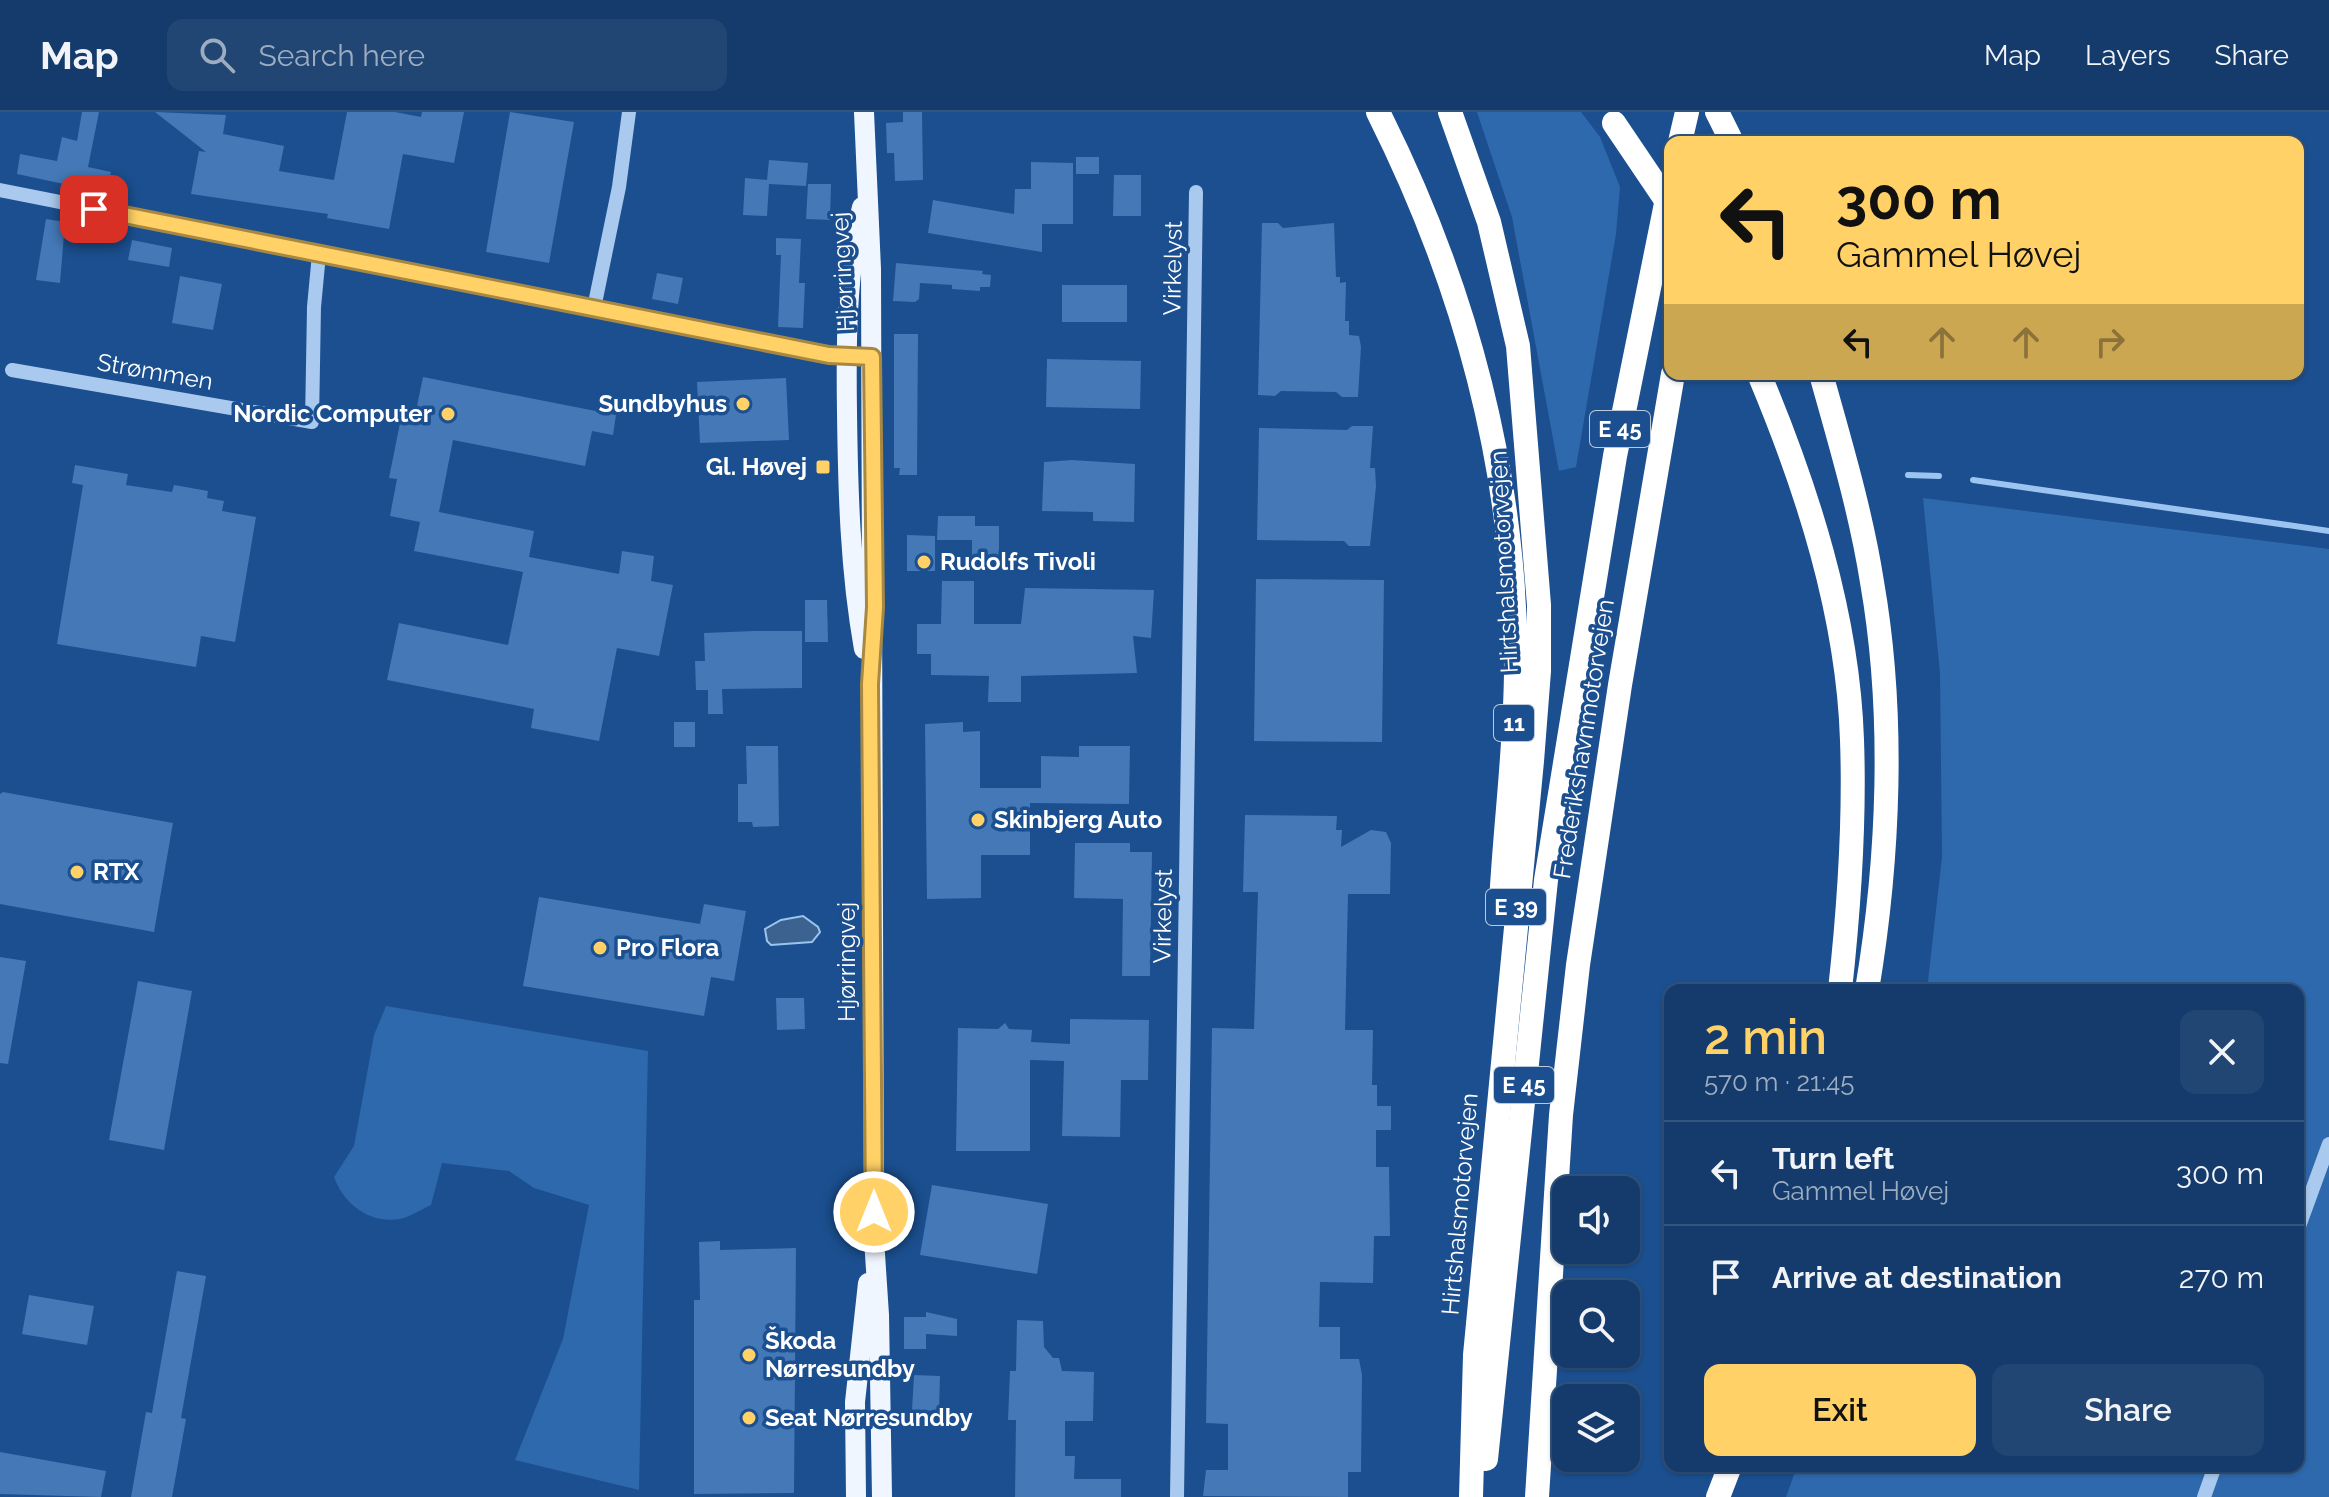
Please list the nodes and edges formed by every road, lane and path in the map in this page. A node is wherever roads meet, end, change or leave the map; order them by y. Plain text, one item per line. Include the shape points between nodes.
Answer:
1 (629, 112) edge
2 (864, 112) edge
3 (1378, 112) edge
4 (1450, 112) edge
5 (1687, 112) edge
6 (1717, 112) edge
7 (1730, 112) edge
8 (1609, 118) edge
9 (1681, 136) edge
10 (1724, 136) edge
11 (1729, 136) edge
12 (0, 190) edge
13 (1196, 192) dead end
14 (865, 193) junction
15 (1664, 197) edge
16 (1664, 214) edge
17 (319, 254) junction
18 (594, 308) junction
19 (846, 356) junction
20 (872, 357) junction
21 (12, 370) dead end
22 (1672, 380) edge
23 (1761, 380) edge
24 (1822, 380) edge
25 (870, 684) junction
26 (1840, 984) edge
27 (1868, 984) edge
28 (2329, 1144) edge
29 (2304, 1213) edge
30 (874, 1239) junction
31 (1475, 1355) junction
32 (1719, 1472) edge
33 (1728, 1472) edge
34 (2213, 1472) edge
35 (856, 1497) edge
36 (882, 1497) edge
37 (1177, 1497) edge
38 (1471, 1497) edge
39 (1483, 1497) edge
40 (1537, 1497) edge
41 (1712, 1497) edge
42 (1718, 1497) edge
43 (2204, 1497) edge

1 - 18 street
2 - 14 main road, Hjørringvej
3 - 31 highway, 11 via 1430,220 1464,325 1498,463 1514,603 1512,758
4 - 31 highway, Hirtshalsmotorvejen / E 39 via 1489,222 1518,346 1539,605 1532,761
5 - 9 highway
6 - 11 highway, bridge
7 - 10 highway
8 - 15 highway, bridge
12 - 17 street
13 - 37 street, Virkelyst
14 - 19 main road, Hjørringvej via 853,244
14 - 20 main road, Hjørringvej
16 - 39 highway, Frederikshavnmotorvejen / E 45 via 1615,456 1546,880
17 - 18 street
17 - 21 street, Strømmen via 312,422
18 - 19 street
19 - 20 street
19 - 25 main road, Hjørringvej via 849,520
20 - 25 main road, Hjørringvej via 875,607
22 - 40 highway, Frederikshavnmotorvejen / E 45 via 1578,965 1561,1115
23 - 26 highway via 1794,465 1840,632 1852,737 1853,810
24 - 27 highway via 1873,582 1884,696 1884,830
25 - 30 main road, Hjørringvej
28 - 29 street
30 - 35 main road, Hjørringvej via 857,1378
30 - 36 main road, Hjørringvej
31 - 38 highway, Hirtshalsmotorvejen / E 39
32 - 41 highway
33 - 42 highway
34 - 43 street

